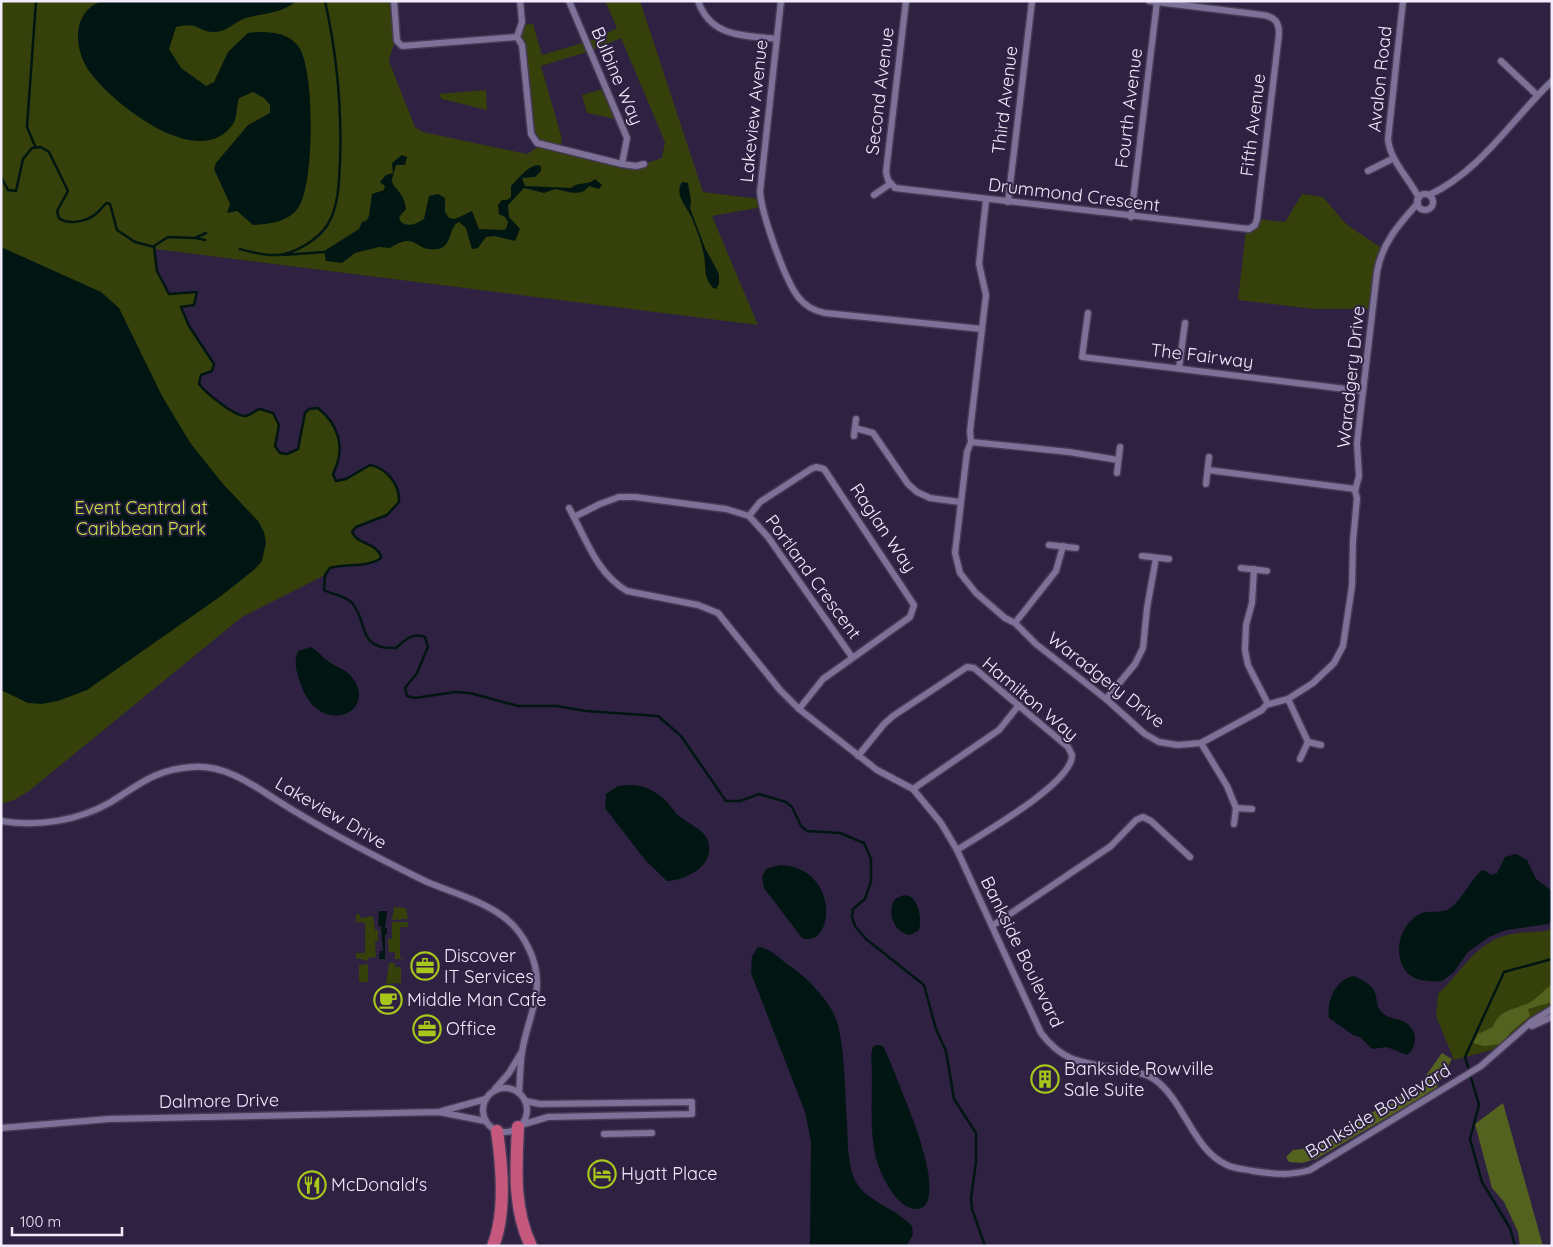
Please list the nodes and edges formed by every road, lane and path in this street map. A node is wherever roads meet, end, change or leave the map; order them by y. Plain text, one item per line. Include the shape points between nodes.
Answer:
1 (394, 1) edge
2 (520, 1) edge
3 (569, 1) edge
4 (698, 1) edge
5 (782, 1) edge
6 (906, 1) edge
7 (1032, 1) edge
8 (1149, 1) edge
9 (1403, 1) edge
10 (1157, 2) edge
11 (517, 38) junction
12 (777, 39) junction
13 (1501, 61) dead end
14 (1552, 81) edge
15 (1537, 95) junction
16 (1394, 158) junction
17 (622, 164) junction
18 (644, 164) dead end
19 (1368, 171) dead end
20 (1411, 182) junction
21 (890, 184) junction
22 (1443, 189) junction
23 (1427, 194) junction
24 (874, 195) dead end
25 (986, 200) junction
26 (1418, 201) junction
27 (1008, 202) junction
28 (1433, 202) junction
29 (1423, 209) junction
30 (1407, 216) junction
31 (1131, 217) junction
32 (1255, 225) joint
33 (1088, 313) dead end
34 (1185, 323) dead end
35 (982, 329) junction
36 (1179, 368) junction
37 (1362, 391) junction
38 (856, 419) dead end
39 (855, 428) junction
40 (854, 436) dead end
41 (971, 442) junction
42 (1120, 447) dead end
43 (1209, 458) dead end
44 (1118, 460) junction
45 (1208, 470) junction
46 (1117, 473) dead end
47 (1206, 484) dead end
48 (1355, 489) junction
49 (960, 502) junction
50 (570, 508) dead end
51 (749, 516) junction
52 (574, 517) junction
53 (1049, 545) dead end
54 (1063, 546) junction
55 (1076, 548) dead end
56 (1142, 556) dead end
57 (1156, 558) junction
58 (1169, 559) dead end
59 (1241, 568) dead end
60 (1254, 569) junction
61 (1267, 571) dead end
62 (1015, 623) junction
63 (852, 657) junction
64 (1106, 699) junction
65 (1288, 699) junction
66 (1268, 704) junction
67 (1019, 705) junction
68 (799, 709) junction
69 (1308, 742) junction
70 (1201, 743) junction
71 (1321, 746) dead end
72 (858, 756) junction
73 (1300, 759) dead end
74 (914, 788) junction
75 (1236, 808) junction
76 (1252, 809) dead end
77 (1, 821) edge
78 (1234, 824) dead end
79 (957, 850) junction
80 (1190, 857) dead end
81 (992, 926) junction
82 (1552, 1008) edge
83 (1552, 1017) edge
84 (1520, 1033) junction
85 (522, 1051) junction
86 (492, 1092) junction
87 (519, 1093) junction
88 (486, 1099) junction
89 (525, 1101) junction
90 (634, 1103) junction
91 (439, 1112) junction
92 (634, 1115) junction
93 (486, 1121) junction
94 (520, 1126) junction
95 (1, 1128) edge
96 (498, 1131) junction
97 (652, 1133) dead end
98 (604, 1134) dead end
99 (493, 1246) edge
100 (531, 1246) edge

1 - 11 street via 397,41 402,46
2 - 11 street via 522,22
3 - 17 street, Bulbine Way via 627,138
4 - 12 street via 706,18 720,29
5 - 12 street, Lakeview Avenue
6 - 21 street, Second Avenue via 886,172
7 - 27 street, Third Avenue
8 - 10 street
9 - 16 street, Avalon Road via 1388,134
10 - 31 street, Fourth Avenue
10 - 32 street, Fifth Avenue via 1263,15 1273,18 1279,28
11 - 17 street via 522,45 533,141
12 - 35 street, Lakeview Avenue via 760,192 766,222 797,296 811,308 825,314
13 - 15 street
14 - 15 street
15 - 22 street via 1469,168
16 - 19 street
16 - 20 street, Avalon Road
17 - 18 street
20 - 23 street, Avalon Road
20 - 26 street, Avalon Road
21 - 24 street
21 - 25 street, Drummond Crescent via 899,189
22 - 23 street
22 - 28 street
23 - 26 street, Waradgery Drive
23 - 28 street, Avalon Road
25 - 27 street, Drummond Crescent
25 - 35 street, Waradgery Drive via 979,254 986,295
26 - 29 street, Avalon Road
26 - 30 street, Waradgery Drive
27 - 31 street, Drummond Crescent
28 - 29 street, Waradgery Drive via 1430,208
29 - 30 street, Waradgery Drive
30 - 37 street, Waradgery Drive via 1388,240 1380,258
31 - 32 street, Drummond Crescent via 1241,230
33 - 36 street, The Fairway via 1082,357
34 - 36 street
35 - 41 street, Waradgery Drive
36 - 37 street, The Fairway
37 - 48 street, Waradgery Drive via 1357,443 1359,480
38 - 39 street
39 - 40 street
39 - 49 street via 872,434 917,492 930,498
41 - 44 street
41 - 49 street, Waradgery Drive
42 - 44 street
43 - 45 street
44 - 46 street
45 - 47 street
45 - 48 street
48 - 65 street, Waradgery Drive via 1352,586 1343,646 1325,674
49 - 62 street, Waradgery Drive via 955,553 960,573 976,593
50 - 52 street, Bankside Boulevard
51 - 52 street, Portland Crescent via 726,509 619,497
51 - 63 street, Portland Crescent via 768,537
51 - 63 street, Raglan Way via 760,502 811,469 821,467 828,473 913,601 915,610 910,617
52 - 68 street, Bankside Boulevard via 600,567 617,585 627,591 698,605 718,613
53 - 54 street
54 - 55 street
54 - 62 street via 1056,572
56 - 57 street
57 - 58 street
57 - 64 street via 1143,648 1136,664
59 - 60 street
60 - 61 street
60 - 66 street via 1244,650
62 - 64 street, Waradgery Drive via 1036,644
63 - 68 street via 824,679
64 - 70 street, Waradgery Drive via 1151,738 1178,745
65 - 66 street, Waradgery Drive
65 - 69 street
66 - 70 street, Waradgery Drive
67 - 72 street, Hamilton Way via 974,668 967,667 893,716
67 - 74 street via 999,730
67 - 79 street, Hamilton Way via 1068,747 1072,755 1070,765 1046,791
68 - 72 street, Bankside Boulevard
69 - 71 street
69 - 73 street
70 - 75 street via 1227,786
72 - 74 street, Bankside Boulevard via 877,770
74 - 79 street, Bankside Boulevard
75 - 76 street
75 - 78 street
77 - 85 street, Lakeview Drive via 40,823 83,814 111,802 145,779 170,770 206,767 234,774 334,834 398,868 488,908 512,924 528,947 537,977 536,1002
79 - 81 street, Bankside Boulevard
80 - 81 street via 1152,820 1143,817 1111,846
81 - 84 street, Bankside Boulevard via 1053,1049 1067,1058 1142,1073 1155,1080 1213,1157 1228,1166 1294,1175 1310,1170 1452,1085 1481,1066
82 - 84 street, Bankside Boulevard
83 - 84 street, Bankside Boulevard
85 - 86 street, Lakeview Drive
85 - 87 street, Lakeview Drive
86 - 87 street via 508,1088
86 - 88 street
87 - 89 street
88 - 91 street, Dalmore Drive
88 - 93 street via 483,1110
89 - 90 street via 540,1104
89 - 94 street via 526,1114
90 - 92 street
90 - 92 street via 692,1102 692,1114
91 - 93 street, Dalmore Drive
91 - 95 street, Dalmore Drive via 109,1119
92 - 94 street via 548,1116
93 - 96 street
94 - 96 street via 508,1132
94 - 100 highway via 518,1202
96 - 99 highway via 500,1220
97 - 98 street

